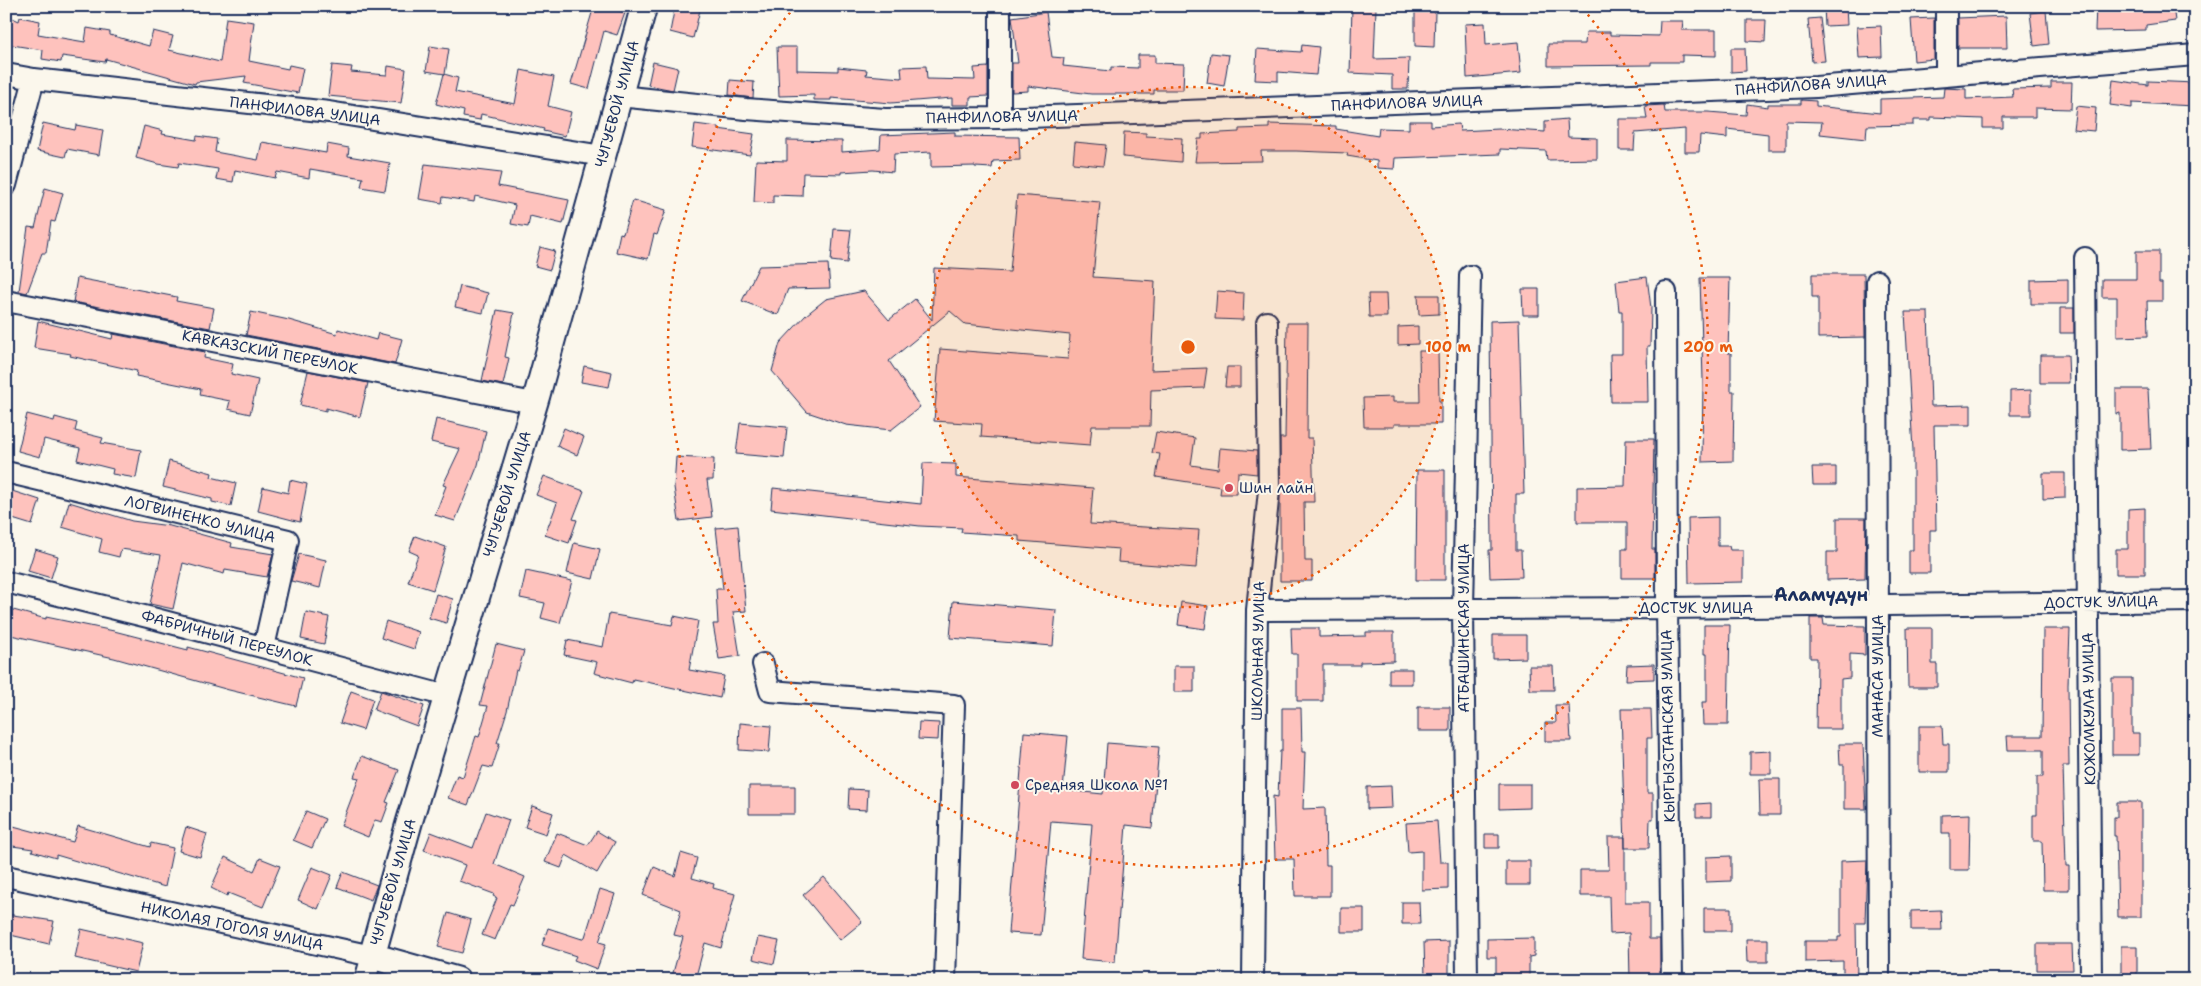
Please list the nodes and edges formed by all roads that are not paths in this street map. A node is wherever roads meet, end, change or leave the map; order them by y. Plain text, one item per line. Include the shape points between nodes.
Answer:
1 (644, 6) edge
2 (1000, 6) edge
3 (1946, 6) edge
4 (2195, 55) edge
5 (6, 74) edge
6 (1946, 75) junction
7 (34, 79) junction
8 (618, 96) junction
9 (1000, 118) junction
10 (603, 156) junction
11 (6, 185) edge
12 (2085, 258) dead end
13 (1470, 276) dead end
14 (1877, 281) dead end
15 (1666, 292) dead end
16 (6, 302) edge
17 (1267, 322) dead end
18 (534, 402) junction
19 (6, 472) edge
20 (6, 582) edge
21 (2195, 601) edge
22 (2088, 602) junction
23 (1878, 606) junction
24 (1463, 608) junction
25 (1667, 608) junction
26 (1257, 610) junction
27 (264, 647) junction
28 (763, 664) dead end
29 (447, 696) junction
30 (6, 876) edge
31 (372, 956) junction
32 (365, 980) edge
33 (457, 980) edge
34 (945, 980) edge
35 (1253, 980) edge
36 (1467, 980) edge
37 (1672, 980) edge
38 (1878, 980) edge
39 (2091, 980) edge

1 - 8 street, ЧУГУЕВОЙ УЛИЦА
2 - 9 street
3 - 6 street
4 - 6 street, ПАНФИЛОВА УЛИЦА
5 - 7 street, ПАНФИЛОВА УЛИЦА
6 - 9 street, ПАНФИЛОВА УЛИЦА via 1816,87
7 - 10 street, ПАНФИЛОВА УЛИЦА via 328,112
7 - 11 street
8 - 9 street, ПАНФИЛОВА УЛИЦА via 885,119
8 - 10 street, ЧУГУЕВОЙ УЛИЦА
10 - 18 street, ЧУГУЕВОЙ УЛИЦА
12 - 22 street, КОЖОМКУЛА УЛИЦА
13 - 24 street, АТБАШИНСКАЯ УЛИЦА
14 - 23 street, МАНАСА УЛИЦА
15 - 25 street, КЫРГЫЗСТАНСКАЯ УЛИЦА
16 - 18 street, КАВКАЗСКИЙ ПЕРЕУЛОК
17 - 26 street, ШКОЛЬНАЯ УЛИЦА via 1269,490
18 - 29 street, ЧУГУЕВОЙ УЛИЦА
19 - 27 street, ЛОГВИНЕНКО УЛИЦА via 288,540
20 - 27 street, ФАБРИЧНЫЙ ПЕРЕУЛОК
21 - 22 street, ДОСТУК УЛИЦА
22 - 23 street, ДОСТУК УЛИЦА
22 - 39 street, КОЖОМКУЛА УЛИЦА
23 - 25 street, ДОСТУК УЛИЦА
23 - 38 street, МАНАСА УЛИЦА
24 - 25 street, ДОСТУК УЛИЦА
24 - 26 street, ДОСТУК УЛИЦА
24 - 36 street, АТБАШИНСКАЯ УЛИЦА
25 - 37 street, КЫРГЫЗСТАНСКАЯ УЛИЦА
26 - 35 street, ШКОЛЬНАЯ УЛИЦА
27 - 29 street, ФАБРИЧНЫЙ ПЕРЕУЛОК
28 - 34 street via 770,692 954,705
29 - 31 street, ЧУГУЕВОЙ УЛИЦА
30 - 31 street, НИКОЛАЯ ГОГОЛЯ УЛИЦА
31 - 32 street, ЧУГУЕВОЙ УЛИЦА
31 - 33 street, НИКОЛАЯ ГОГОЛЯ УЛИЦА

